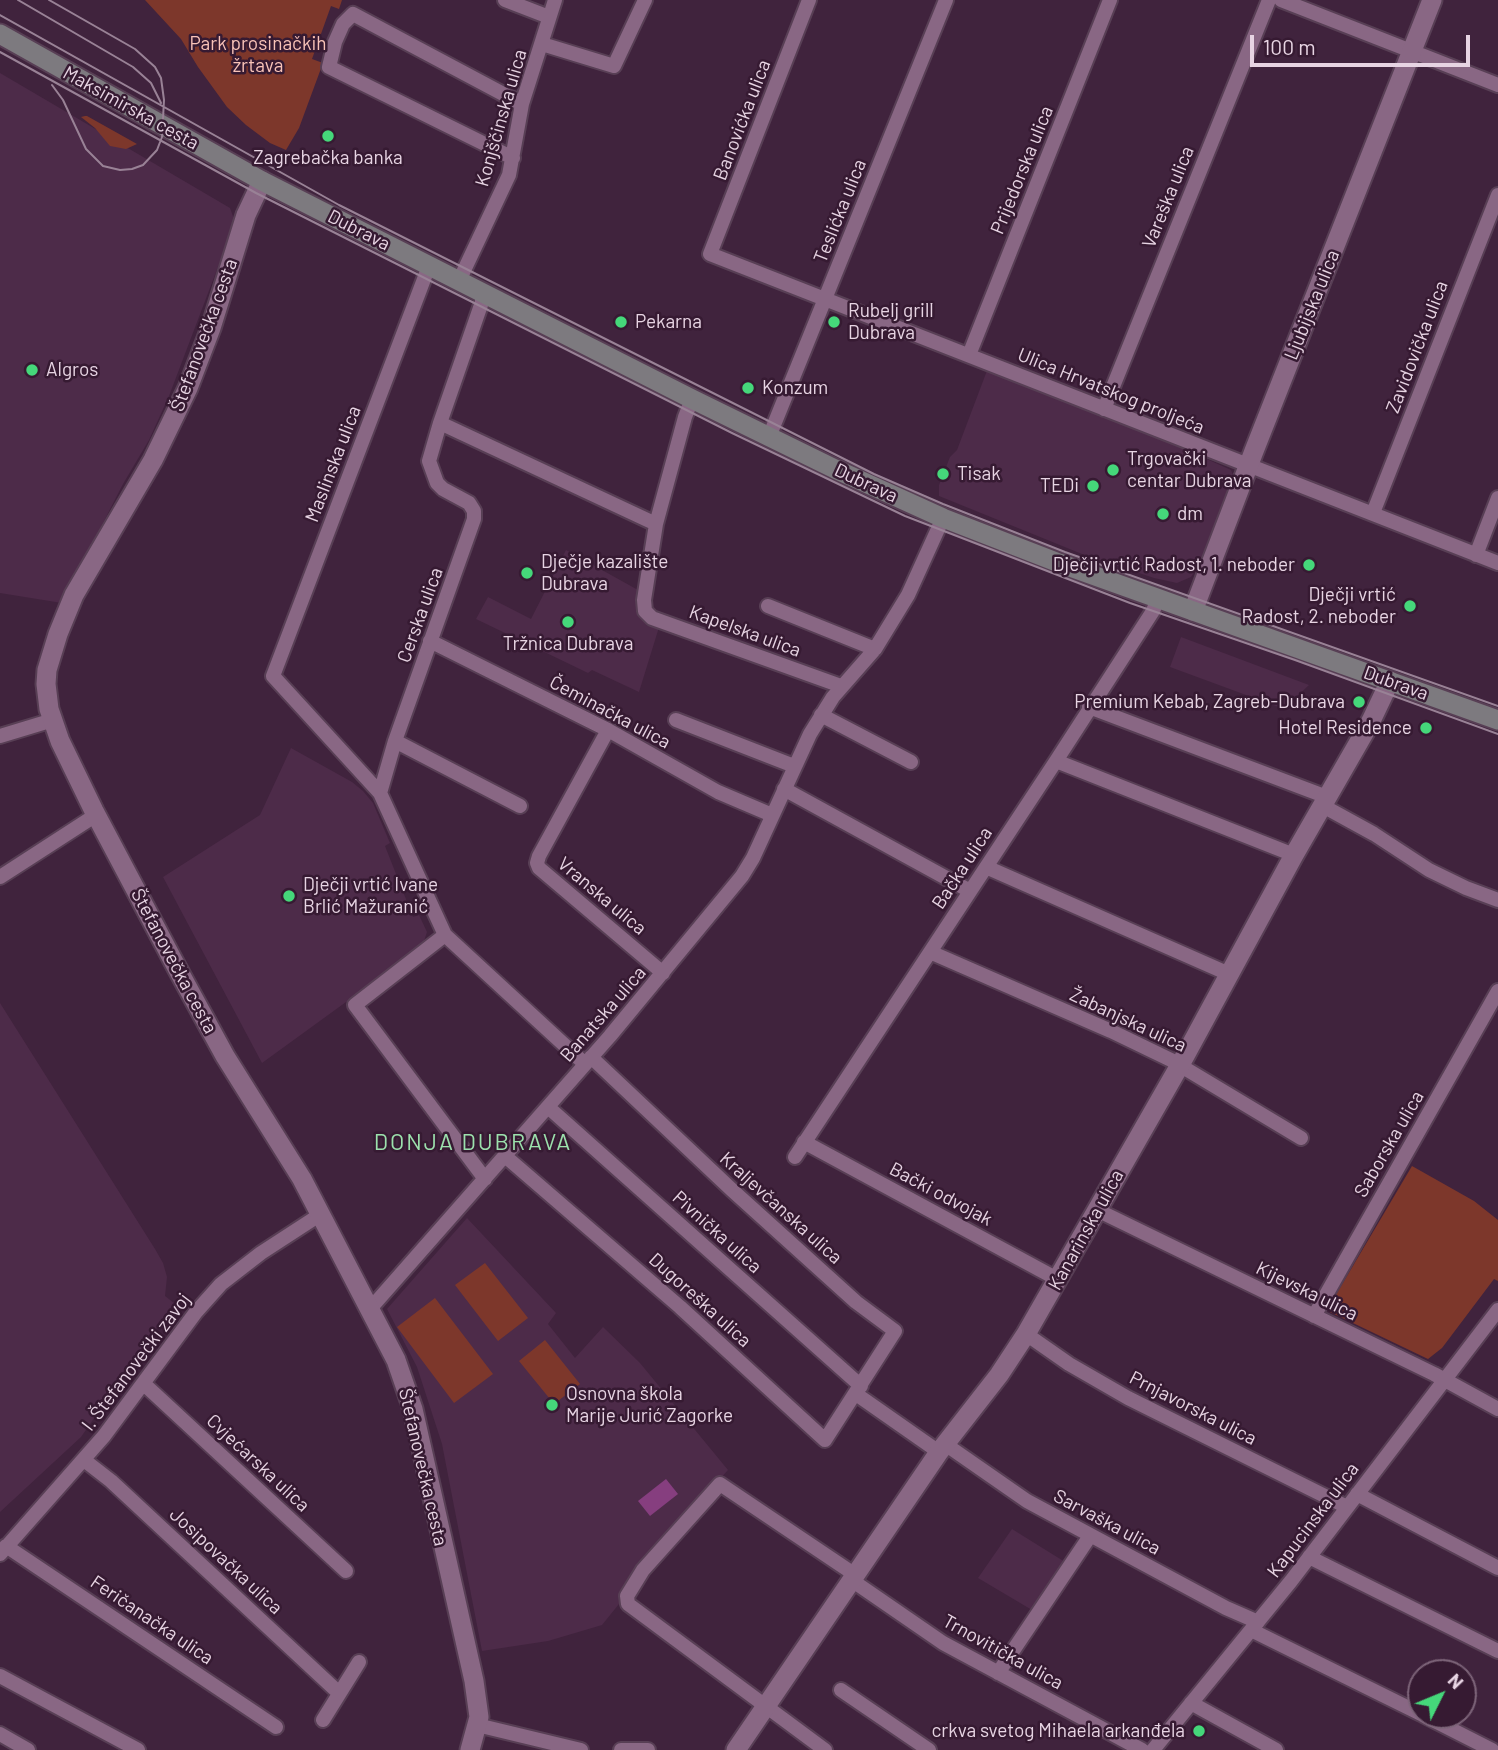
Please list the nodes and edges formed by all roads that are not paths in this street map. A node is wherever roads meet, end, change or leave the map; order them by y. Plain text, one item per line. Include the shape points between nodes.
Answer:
1 (505, 0) edge
2 (555, 0) edge
3 (645, 0) edge
4 (810, 0) edge
5 (946, 0) edge
6 (1110, 0) edge
7 (1269, 0) edge
8 (1281, 0) edge
9 (1432, 0) edge
10 (549, 17) junction
11 (0, 34) edge
12 (542, 44) junction
13 (1412, 51) junction
14 (1498, 85) edge
15 (522, 104) junction
16 (513, 158) junction
17 (262, 181) junction
18 (1498, 195) edge
19 (710, 254) joint
20 (429, 266) junction
21 (459, 281) junction
22 (482, 292) junction
23 (825, 299) junction
24 (969, 355) junction
25 (692, 399) junction
26 (1104, 409) junction
27 (440, 423) junction
28 (769, 437) junction
29 (1248, 466) junction
30 (1498, 498) edge
31 (1373, 513) junction
32 (943, 518) junction
33 (656, 524) junction
34 (1476, 555) junction
35 (1498, 564) edge
36 (1158, 599) junction
37 (768, 606) dead end
38 (1193, 611) junction
39 (430, 641) junction
40 (875, 649) junction
41 (1390, 681) junction
42 (841, 686) junction
43 (1089, 707) junction
44 (821, 715) junction
45 (53, 720) junction
46 (676, 720) dead end
47 (1498, 720) edge
48 (608, 730) junction
49 (0, 736) edge
50 (396, 741) junction
51 (1056, 761) junction
52 (911, 762) dead end
53 (794, 766) junction
54 (784, 789) junction
55 (380, 793) junction
56 (1325, 801) junction
57 (520, 806) dead end
58 (96, 815) junction
59 (772, 815) junction
60 (1294, 855) junction
61 (986, 867) junction
62 (0, 877) edge
63 (970, 891) junction
64 (1498, 900) edge
65 (444, 935) junction
66 (930, 953) junction
67 (663, 973) junction
68 (1229, 974) junction
69 (1498, 991) edge
70 (588, 1061) junction
71 (1180, 1065) junction
72 (548, 1107) junction
73 (1301, 1138) dead end
74 (804, 1142) junction
75 (505, 1156) junction
76 (795, 1157) dead end
77 (485, 1179) junction
78 (1097, 1210) junction
79 (321, 1214) junction
80 (1059, 1280) junction
81 (370, 1309) junction
82 (1498, 1310) edge
83 (1314, 1316) junction
84 (1026, 1334) junction
85 (1444, 1380) junction
86 (144, 1384) junction
87 (859, 1390) junction
88 (1498, 1409) edge
89 (942, 1448) junction
90 (84, 1460) junction
91 (1357, 1494) junction
92 (1348, 1507) junction
93 (1090, 1536) junction
94 (3, 1550) edge
95 (1309, 1557) junction
96 (1498, 1568) edge
97 (346, 1571) dead end
98 (852, 1576) junction
99 (1254, 1626) junction
100 (1498, 1651) edge
101 (359, 1662) dead end
102 (998, 1673) junction
103 (0, 1676) edge
104 (841, 1690) dead end
105 (339, 1693) junction
106 (1191, 1703) junction
107 (765, 1705) junction
108 (1407, 1706) edge
109 (323, 1720) dead end
110 (477, 1725) junction
111 (276, 1727) dead end
112 (1451, 1729) edge
113 (0, 1734) edge
114 (28, 1750) edge
115 (138, 1750) edge
116 (470, 1750) edge
117 (581, 1750) edge
118 (621, 1750) edge
119 (648, 1750) edge
120 (736, 1750) edge
121 (825, 1750) edge
122 (929, 1750) edge
123 (1142, 1750) edge
124 (1153, 1750) edge
125 (1276, 1750) edge
126 (1492, 1750) edge

1 - 10 street
2 - 10 street, Konjščinska ulica
3 - 12 street via 614,66
4 - 19 street, Banovićka ulica
5 - 23 street, Teslićka ulica
6 - 24 street, Prijedorska ulica
7 - 26 street, Vareška ulica
8 - 13 street
9 - 13 street, Ljubijska ulica
10 - 12 street, Konjščinska ulica
11 - 17 main road, Maksimirska cesta
12 - 15 street, Konjščinska ulica
13 - 14 street
13 - 29 street, Ljubijska ulica
15 - 16 street, Konjščinska ulica
15 - 16 street via 354,13 335,42 329,67
16 - 21 street, Konjščinska ulica
17 - 20 main road, Dubrava
17 - 45 street, Štefanovečka cesta via 246,215 188,388 153,460 75,594 58,634 46,684
18 - 31 street, Zavidovička ulica
19 - 23 street, Ulica Hrvatskog proljeća
20 - 21 main road, Dubrava
20 - 55 street, Maslinska ulica via 273,676
21 - 22 main road, Dubrava
22 - 25 main road, Dubrava
22 - 27 street
23 - 24 street, Ulica Hrvatskog proljeća
23 - 28 street, Teslićka ulica
24 - 26 street, Ulica Hrvatskog proljeća
25 - 28 main road, Dubrava
25 - 33 street, Kapelska ulica
26 - 29 street, Ulica Hrvatskog proljeća
27 - 33 street
27 - 39 street, Cerska ulica via 430,467 443,489 472,507 474,519
28 - 32 main road, Dubrava
29 - 31 street, Ulica Hrvatskog proljeća
29 - 38 street, Ljubijska ulica
30 - 34 street
31 - 34 street, Ulica Hrvatskog proljeća
32 - 36 main road, Dubrava
32 - 40 street, Banatska ulica via 908,595
33 - 42 street, Kapelska ulica via 644,600 645,611 652,618
34 - 35 street, Ulica Hrvatskog proljeća
36 - 38 main road, Dubrava
36 - 43 street, Bačka ulica
37 - 40 street
38 - 41 main road, Dubrava
39 - 48 street, Čeminačka ulica
39 - 50 street, Cerska ulica
40 - 42 street, Banatska ulica
41 - 47 main road, Dubrava
41 - 56 street, Kanarinska ulica
42 - 44 street, Banatska ulica
43 - 51 street, Bačka ulica
43 - 56 street
44 - 52 street
44 - 53 street, Banatska ulica
45 - 49 street
45 - 58 street, Štefanovečka cesta
46 - 53 street
48 - 59 street, Čeminačka ulica via 718,792
48 - 67 street, Vranska ulica via 537,863
50 - 55 street, Cerska ulica
50 - 57 street
51 - 60 street
51 - 61 street, Bačka ulica
53 - 54 street, Banatska ulica
54 - 59 street, Banatska ulica
54 - 63 street
55 - 65 street
56 - 60 street, Kanarinska ulica
56 - 64 street via 1429,870
58 - 62 street
58 - 79 street, Štefanovečka cesta via 225,1056
59 - 67 street, Banatska ulica via 742,876
60 - 68 street, Kanarinska ulica
61 - 63 street, Bačka ulica
61 - 68 street
63 - 66 street, Bačka ulica
65 - 70 street, Kraljevčanska ulica
65 - 77 street via 355,1005
66 - 71 street, Žabanjska ulica
66 - 74 street, Bačka ulica
67 - 70 street, Banatska ulica
68 - 71 street, Kanarinska ulica
69 - 83 street, Saborska ulica
70 - 72 street, Banatska ulica
70 - 87 street, Kraljevčanska ulica via 835,1284 895,1331
71 - 73 street, Žabanjska ulica
71 - 78 street, Kanarinska ulica
72 - 75 street, Banatska ulica
72 - 87 street, Pivnička ulica
74 - 76 street, Bačka ulica
74 - 80 street, Bački odvojak
75 - 77 street, Banatska ulica
75 - 87 street, Dugoreška ulica via 825,1440
77 - 81 street, Banatska ulica
78 - 80 street, Kanarinska ulica
78 - 83 street, Kijevska ulica
79 - 81 street, Štefanovečka cesta
79 - 86 street, I. Štefanovečki zavoj via 221,1284
80 - 84 street, Kanarinska ulica
81 - 110 street, Štefanovečka cesta via 396,1360 413,1409 474,1681
82 - 85 street, Kapucinska ulica
83 - 85 street, Kijevska ulica
84 - 89 street, Kanarinska ulica
84 - 92 street, Prnjavorska ulica via 1128,1398
85 - 88 street, Kijevska ulica
85 - 91 street, Kapucinska ulica
86 - 90 street, I. Štefanovečki zavoj
86 - 97 street, Cvjećarska ulica
87 - 89 street, Pivnička ulica
89 - 93 street, Sarvaška ulica
89 - 98 street, Kanarinska ulica
90 - 94 street, I. Štefanovečki zavoj
90 - 105 street, Josipovačka ulica
91 - 92 street, Kapucinska ulica
91 - 96 street
92 - 95 street, Kapucinska ulica
93 - 99 street, Sarvaška ulica
93 - 102 street
94 - 111 street, Feričanačka ulica
95 - 99 street, Kapucinska ulica
95 - 100 street
98 - 102 street, Trnovitička ulica via 943,1643
98 - 107 street, Kanarinska ulica
98 - 107 street, Trnovitička ulica via 720,1483 643,1570 628,1604
99 - 106 street, Kapucinska ulica
99 - 108 street, Sarvaška ulica
101 - 105 street
102 - 123 street, Trnovitička ulica
103 - 115 street
104 - 122 street
105 - 109 street
106 - 124 street, Kapucinska ulica
106 - 125 street
107 - 120 street, Kanarinska ulica
107 - 121 street
110 - 116 street, Štefanovečka cesta
110 - 117 street
112 - 126 street, Sarvaška ulica
113 - 114 street
118 - 119 street

